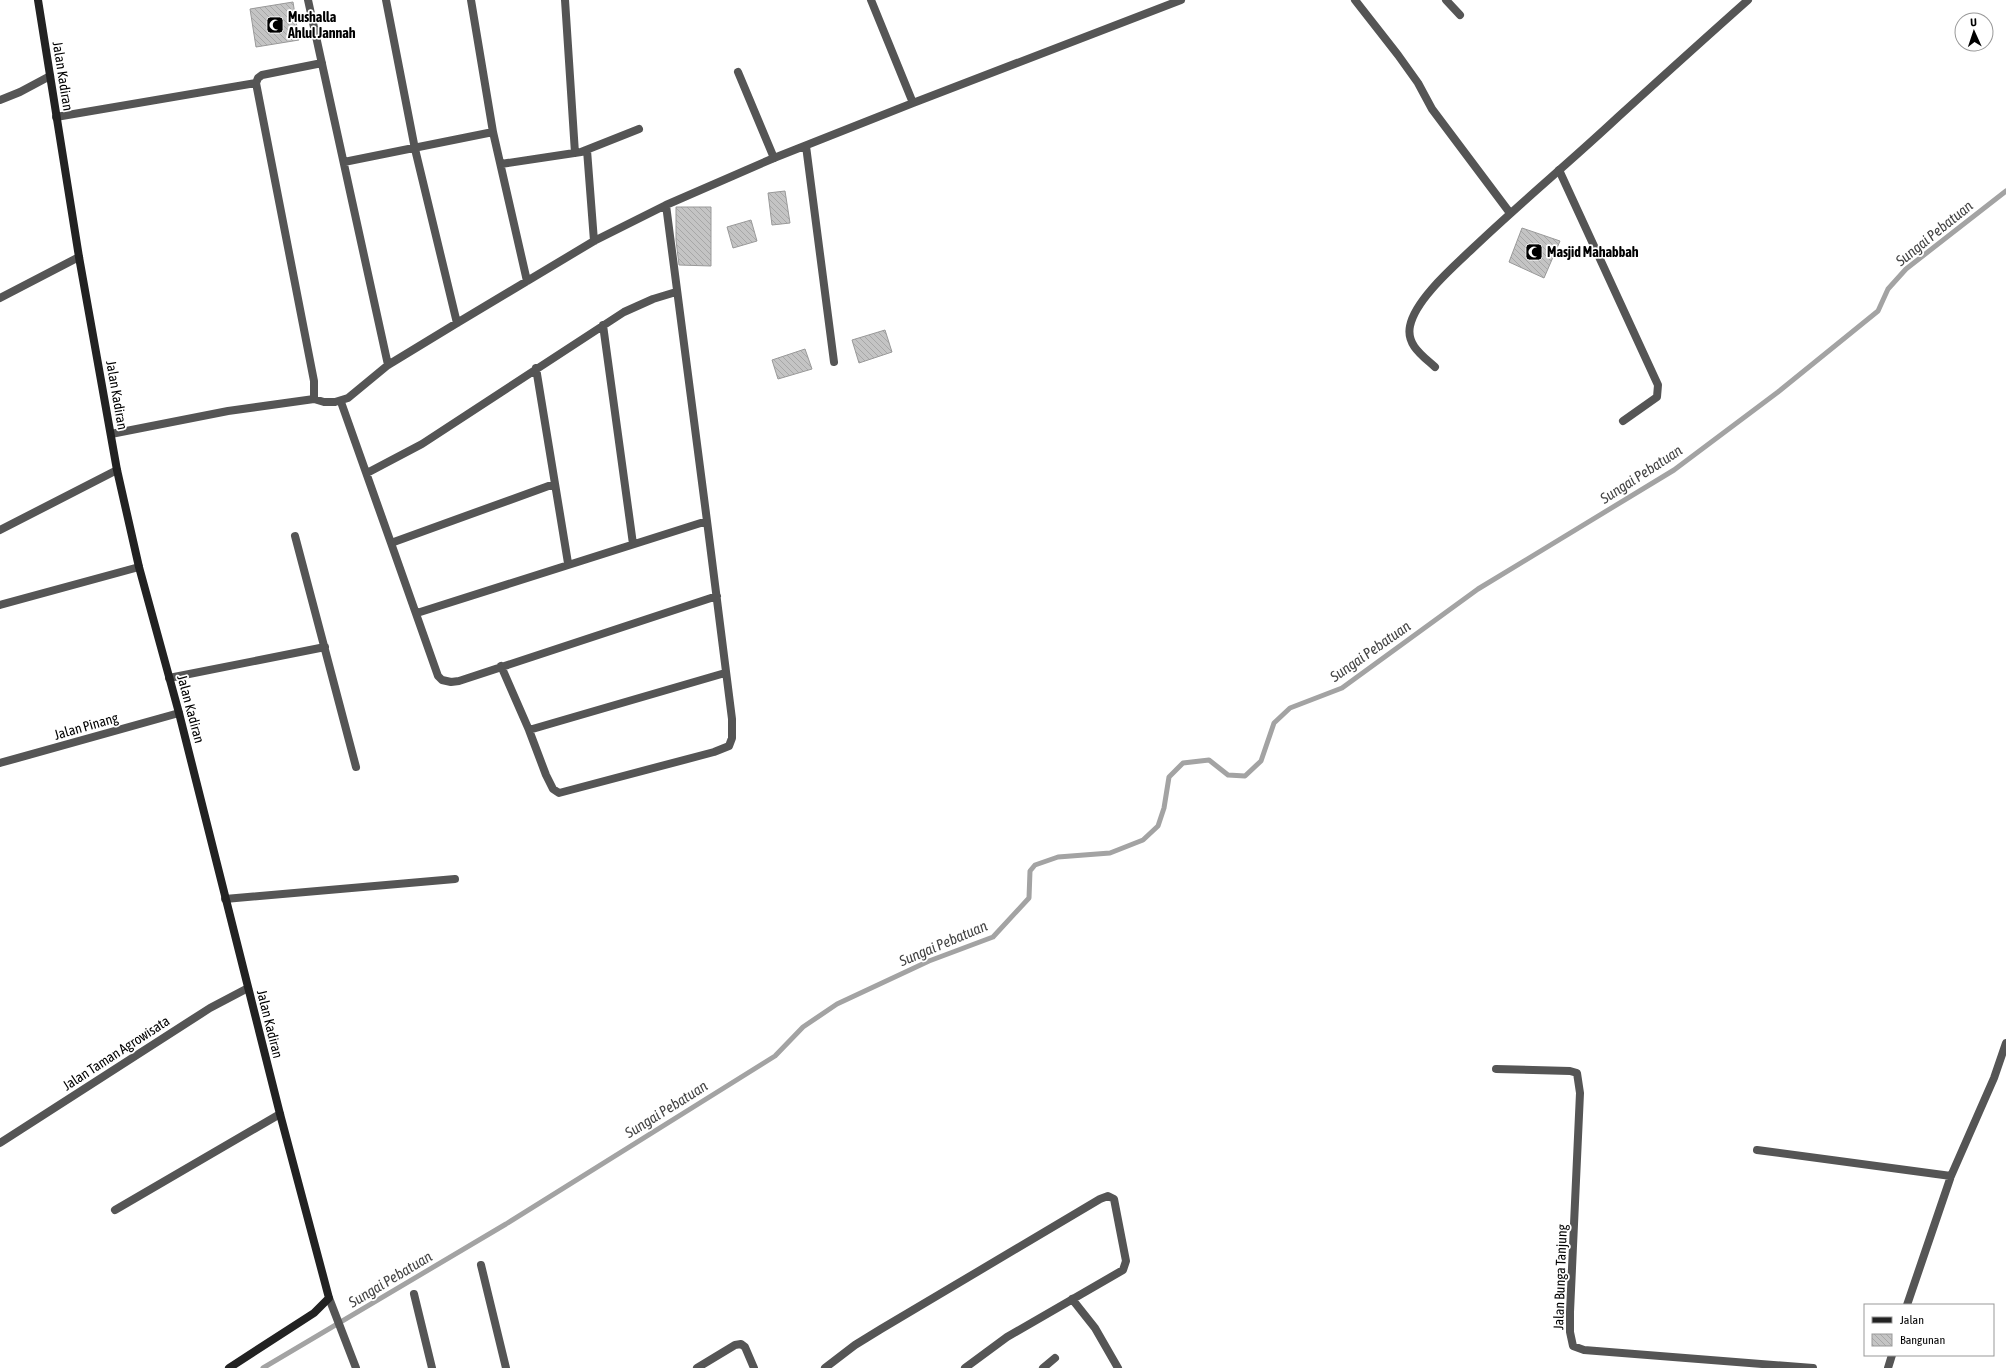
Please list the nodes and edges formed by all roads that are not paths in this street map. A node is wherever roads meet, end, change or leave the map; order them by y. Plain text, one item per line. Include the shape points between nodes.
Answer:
1 (38, 0) edge
2 (308, 0) edge
3 (386, 0) edge
4 (471, 0) edge
5 (565, 0) edge
6 (871, 0) edge
7 (1181, 0) edge
8 (1355, 0) edge
9 (1446, 0) edge
10 (1748, 0) edge
11 (1460, 15) dead end
12 (322, 63) junction
13 (738, 72) dead end
14 (50, 76) junction
15 (256, 83) junction
16 (0, 100) edge
17 (914, 102) junction
18 (56, 117) junction
19 (639, 129) dead end
20 (493, 132) junction
21 (806, 146) junction
22 (415, 149) junction
23 (587, 150) junction
24 (575, 153) junction
25 (774, 158) junction
26 (344, 162) junction
27 (501, 164) junction
28 (1559, 170) junction
29 (666, 205) junction
30 (1510, 213) junction
31 (594, 241) junction
32 (79, 257) junction
33 (527, 281) junction
34 (676, 292) junction
35 (0, 298) edge
36 (457, 323) junction
37 (603, 325) junction
38 (834, 362) dead end
39 (388, 365) junction
40 (1435, 367) dead end
41 (536, 368) junction
42 (314, 399) junction
43 (341, 402) junction
44 (1623, 421) dead end
45 (111, 434) junction
46 (117, 470) junction
47 (367, 473) junction
48 (554, 484) junction
49 (707, 521) junction
50 (0, 530) edge
51 (296, 536) dead end
52 (391, 543) junction
53 (633, 544) junction
54 (568, 563) junction
55 (139, 567) junction
56 (717, 596) junction
57 (0, 605) edge
58 (417, 613) junction
59 (325, 647) junction
60 (501, 666) junction
61 (726, 673) junction
62 (169, 678) junction
63 (179, 713) junction
64 (529, 730) junction
65 (0, 763) edge
66 (356, 766) dead end
67 (455, 879) dead end
68 (225, 899) junction
69 (248, 988) junction
70 (2006, 1043) edge
71 (1496, 1069) dead end
72 (280, 1114) junction
73 (0, 1143) edge
74 (1757, 1150) dead end
75 (1951, 1176) junction
76 (115, 1210) dead end
77 (482, 1265) dead end
78 (414, 1294) dead end
79 (329, 1298) junction
80 (1072, 1299) junction
81 (1907, 1304) edge
82 (1892, 1356) edge
83 (1055, 1358) dead end
84 (229, 1368) edge
85 (356, 1368) edge
86 (432, 1368) edge
87 (506, 1368) edge
88 (697, 1368) edge
89 (754, 1368) edge
90 (825, 1368) edge
91 (965, 1368) edge
92 (1043, 1368) edge
93 (1118, 1368) edge
94 (1813, 1368) edge
95 (1888, 1368) edge

1 - 14 street, Jalan Kadiran
2 - 12 street
3 - 22 street
4 - 20 street
5 - 24 street
6 - 17 street
7 - 17 street
8 - 30 street via 1394,49 1432,108
9 - 11 street
10 - 28 street
12 - 15 street via 262,75
12 - 26 street
13 - 25 street
14 - 16 street
14 - 18 street, Jalan Kadiran
15 - 18 street
15 - 42 street via 314,381
17 - 21 street
18 - 32 street, Jalan Kadiran
19 - 23 street
20 - 22 street
20 - 27 street
21 - 25 street
21 - 38 street
22 - 26 street
22 - 36 street
23 - 24 street
23 - 31 street
24 - 27 street
25 - 29 street
26 - 39 street
27 - 33 street
28 - 30 street
28 - 44 street via 1658,385 1657,397
29 - 31 street
29 - 34 street
30 - 40 street via 1448,272 1414,315 1409,332 1410,341
31 - 33 street
32 - 35 street
32 - 45 street, Jalan Kadiran
33 - 36 street
34 - 37 street via 637,305
34 - 49 street
36 - 39 street
37 - 41 street
37 - 53 street
39 - 43 street via 355,394
41 - 47 street via 422,444
41 - 48 street
42 - 43 street
42 - 45 street via 228,411
43 - 47 street
45 - 46 street, Jalan Kadiran
46 - 50 street
46 - 55 street, Jalan Kadiran
47 - 52 street
48 - 52 street
48 - 54 street
49 - 53 street
49 - 56 street
51 - 59 street
52 - 58 street
53 - 54 street
54 - 58 street
55 - 57 street
55 - 62 street, Jalan Kadiran
56 - 60 street
56 - 61 street
58 - 60 street via 438,676 442,680 459,681
59 - 62 street
59 - 66 street
60 - 64 street
61 - 64 street
61 - 64 street via 732,742 725,749 559,793 553,789 546,775
62 - 63 street, Jalan Kadiran
63 - 65 street, Jalan Pinang
63 - 68 street, Jalan Kadiran
67 - 68 street
68 - 69 street, Jalan Kadiran
69 - 72 street, Jalan Kadiran
69 - 73 street, Jalan Taman Agrowisata via 210,1008
70 - 75 street via 1994,1078
71 - 94 street, Jalan Bunga Tanjung via 1578,1073 1580,1101 1570,1312 1573,1346 1584,1350
72 - 76 street
72 - 79 street, Jalan Kadiran
74 - 75 street
75 - 81 street
77 - 87 street
78 - 86 street
79 - 84 street via 314,1313
79 - 85 street
80 - 90 street via 1118,1274 1125,1267 1117,1211 1111,1197 1100,1199 924,1303 855,1345
80 - 91 street via 1007,1337
80 - 93 street via 1095,1328
82 - 95 street
83 - 92 street
88 - 89 street via 741,1344 745,1347

